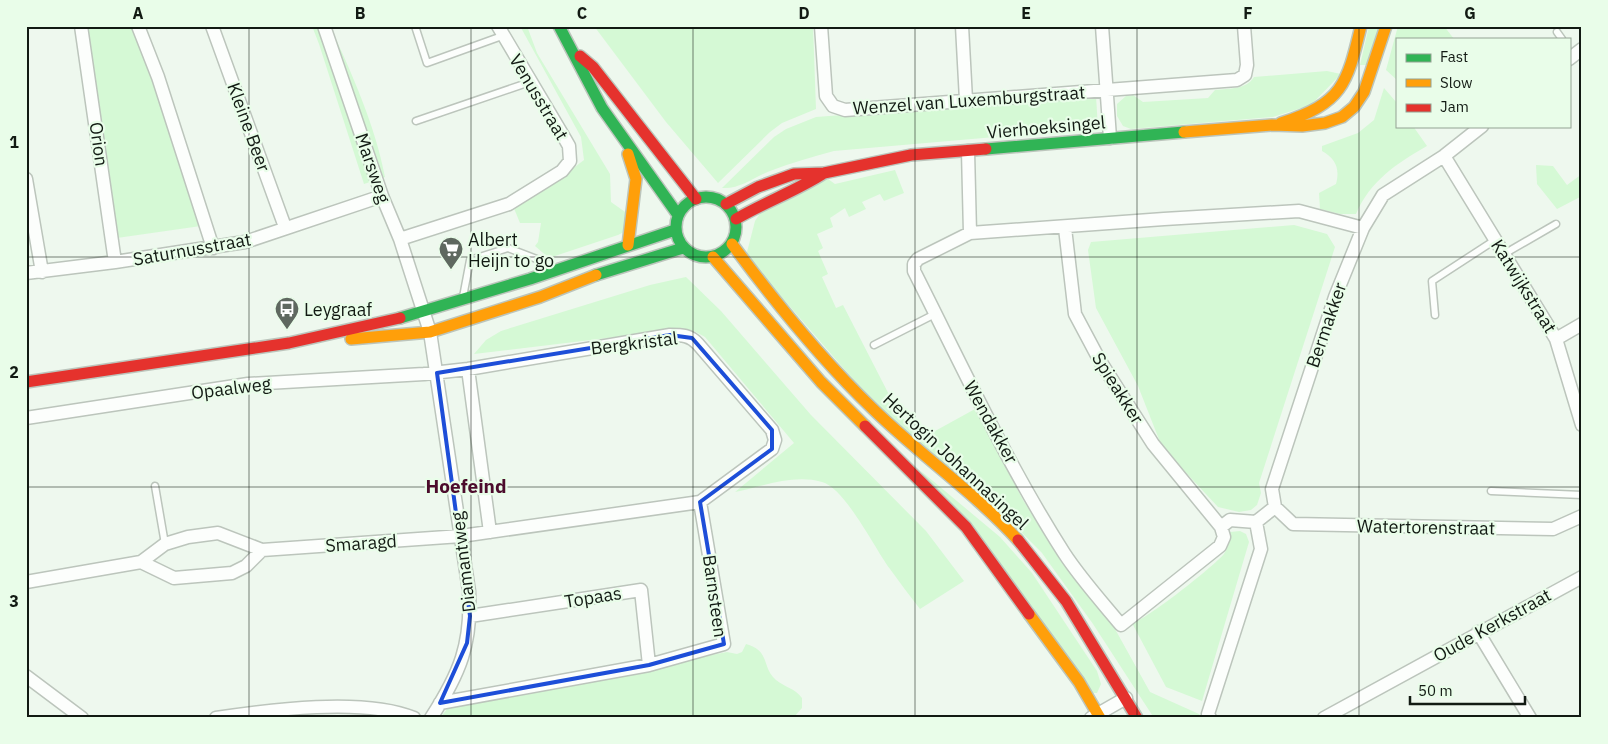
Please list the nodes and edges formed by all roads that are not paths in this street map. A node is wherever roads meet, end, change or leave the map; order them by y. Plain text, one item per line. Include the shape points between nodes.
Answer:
1 (81, 26) edge
2 (138, 26) edge
3 (212, 26) edge
4 (324, 26) edge
5 (415, 26) edge
6 (559, 26) edge
7 (821, 26) edge
8 (962, 26) edge
9 (1102, 26) edge
10 (1244, 26) edge
11 (1361, 26) edge
12 (1386, 26) edge
13 (500, 31) edge
14 (1557, 32) dead end
15 (1561, 38) edge
16 (575, 52) junction
17 (530, 82) junction
18 (1106, 89) junction
19 (966, 100) junction
20 (416, 121) dead end
21 (1272, 125) junction
22 (1479, 128) edge
23 (1110, 138) junction
24 (622, 139) junction
25 (968, 151) junction
26 (1444, 156) junction
27 (824, 172) junction
28 (26, 180) edge
29 (382, 196) junction
30 (696, 199) junction
31 (726, 204) junction
32 (678, 215) junction
33 (736, 219) junction
34 (1556, 224) dead end
35 (285, 227) junction
36 (1065, 228) junction
37 (1363, 228) junction
38 (676, 230) junction
39 (970, 233) junction
40 (400, 239) junction
41 (1495, 240) junction
42 (732, 244) junction
43 (628, 245) junction
44 (213, 248) junction
45 (683, 248) junction
46 (1504, 254) junction
47 (713, 257) junction
48 (115, 262) junction
49 (553, 270) junction
50 (42, 272) junction
51 (26, 274) edge
52 (561, 288) junction
53 (463, 297) junction
54 (424, 310) junction
55 (935, 314) junction
56 (1435, 315) dead end
57 (1582, 324) edge
58 (430, 332) junction
59 (1556, 339) junction
60 (290, 343) junction
61 (874, 345) dead end
62 (468, 369) junction
63 (437, 373) junction
64 (26, 382) edge
65 (26, 418) edge
66 (1582, 425) edge
67 (155, 486) dead end
68 (1491, 491) dead end
69 (1582, 495) edge
70 (700, 502) junction
71 (1275, 507) junction
72 (1582, 516) edge
73 (1256, 522) junction
74 (1221, 527) junction
75 (490, 532) junction
76 (461, 536) junction
77 (165, 544) junction
78 (262, 550) junction
79 (141, 562) junction
80 (1582, 577) edge
81 (26, 582) edge
82 (470, 616) junction
83 (1478, 632) junction
84 (649, 665) junction
85 (26, 676) edge
86 (1126, 698) junction
87 (440, 703) junction
88 (1338, 714) edge
89 (1096, 716) edge
90 (82, 718) edge
91 (216, 718) edge
92 (414, 718) edge
93 (431, 718) edge
94 (1138, 718) edge
95 (1210, 718) edge
96 (1324, 718) edge
97 (1530, 718) edge

1 - 48 street, Orion
2 - 44 street via 158,77
3 - 35 street, Kleine Beer
4 - 29 street, Marsweg
5 - 13 lane via 427,63
6 - 16 street
7 - 19 street, Wenzel van Luxemburgstraat via 826,96 833,106 845,110
8 - 19 street
9 - 18 street
10 - 18 street, Wenzel van Luxemburgstraat via 1247,66 1245,75 1237,80
11 - 21 street, Vierhoeksingel via 1350,72 1337,91 1320,107 1298,118
12 - 21 street, Vierhoeksingel via 1367,92 1346,115 1334,123 1303,128
13 - 17 street, Venusstraat
14 - 15 lane
16 - 24 street via 601,107
16 - 30 street via 593,67
17 - 20 lane
17 - 40 street, Venusstraat via 569,146 567,166 509,204
18 - 19 street, Wenzel van Luxemburgstraat
18 - 23 street, Wenzel van Luxemburgstraat
21 - 23 street, Vierhoeksingel
22 - 26 street, Bermakker
23 - 25 street, Vierhoeksingel
24 - 32 street
24 - 43 street via 635,174
25 - 27 street, Vierhoeksingel via 911,155
25 - 39 street
26 - 37 street, Bermakker via 1384,195
26 - 41 street, Katwijkstraat
27 - 31 street, Vierhoeksingel via 794,174 758,187
27 - 33 street, Vierhoeksingel via 808,184 765,202
28 - 50 street
29 - 35 street, Saturnusstraat
29 - 40 street, Marsweg
30 - 31 street via 712,197
30 - 32 street via 688,202
31 - 33 street
32 - 38 street
33 - 42 street
34 - 46 lane
35 - 44 street, Saturnusstraat via 245,242
36 - 37 street, Wendakker via 1299,211
36 - 39 street, Wendakker
36 - 74 street, Spieakker via 1076,314 1096,354 1153,444
37 - 71 street, Bermakker via 1335,297 1272,490
38 - 43 street
38 - 45 street
39 - 55 street, Wendakker via 914,264 914,271
40 - 54 street, Marsweg
41 - 46 street, Katwijkstraat
41 - 56 lane via 1432,281
42 - 47 street
42 - 86 street, Hertogin Johannasingel via 774,300 832,367 893,428 966,489 1016,538 1095,644
43 - 49 street
44 - 48 street, Saturnusstraat
45 - 47 street via 696,256
45 - 52 street
46 - 59 street, Katwijkstraat
47 - 89 street via 821,382 966,527 1079,682
48 - 50 street, Saturnusstraat
49 - 52 lane
49 - 53 street
49 - 53 lane via 548,263 508,248 470,260
50 - 51 street, Saturnusstraat
52 - 58 street
53 - 54 street
54 - 58 street, Diamantweg
54 - 60 street via 386,322
55 - 61 lane
55 - 74 street, Wendakker via 968,383 1065,554 1121,625 1220,546 1224,537
57 - 59 street
58 - 60 street
58 - 63 street, Diamantweg
59 - 66 street, Katwijkstraat
60 - 64 street
62 - 63 street, Bergkristal
62 - 70 street, Bergkristal via 670,335 692,338 772,430 775,440 772,449
62 - 75 street, Diamantweg
63 - 65 street, Opaalweg via 248,384
63 - 76 street, Diamantweg
67 - 77 lane
68 - 69 lane
70 - 75 street
70 - 84 street, Barnsteen via 724,644
71 - 72 street, Watertorenstraat via 1293,524 1553,529
71 - 73 street
73 - 74 street via 1230,520
73 - 95 street via 1260,549 1208,714
75 - 76 street
76 - 78 street, Smaragd
76 - 82 street, Diamantweg
77 - 78 street, Smaragd via 218,533
77 - 79 street, Smaragd
78 - 79 street via 246,566 232,573 174,578
79 - 81 street, Smaragd
80 - 83 street, Oude Kerkstraat
82 - 84 street, Topaas via 641,590
82 - 87 street, Diamantweg via 467,643 457,672
83 - 88 street, Oude Kerkstraat
83 - 97 street
84 - 87 street, Barnsteen
85 - 90 street
86 - 89 street
86 - 94 street, Hertogin Johannasingel
87 - 93 street, Diamantweg
88 - 96 street, Oude Kerkstraat
91 - 92 street via 271,710 370,707

